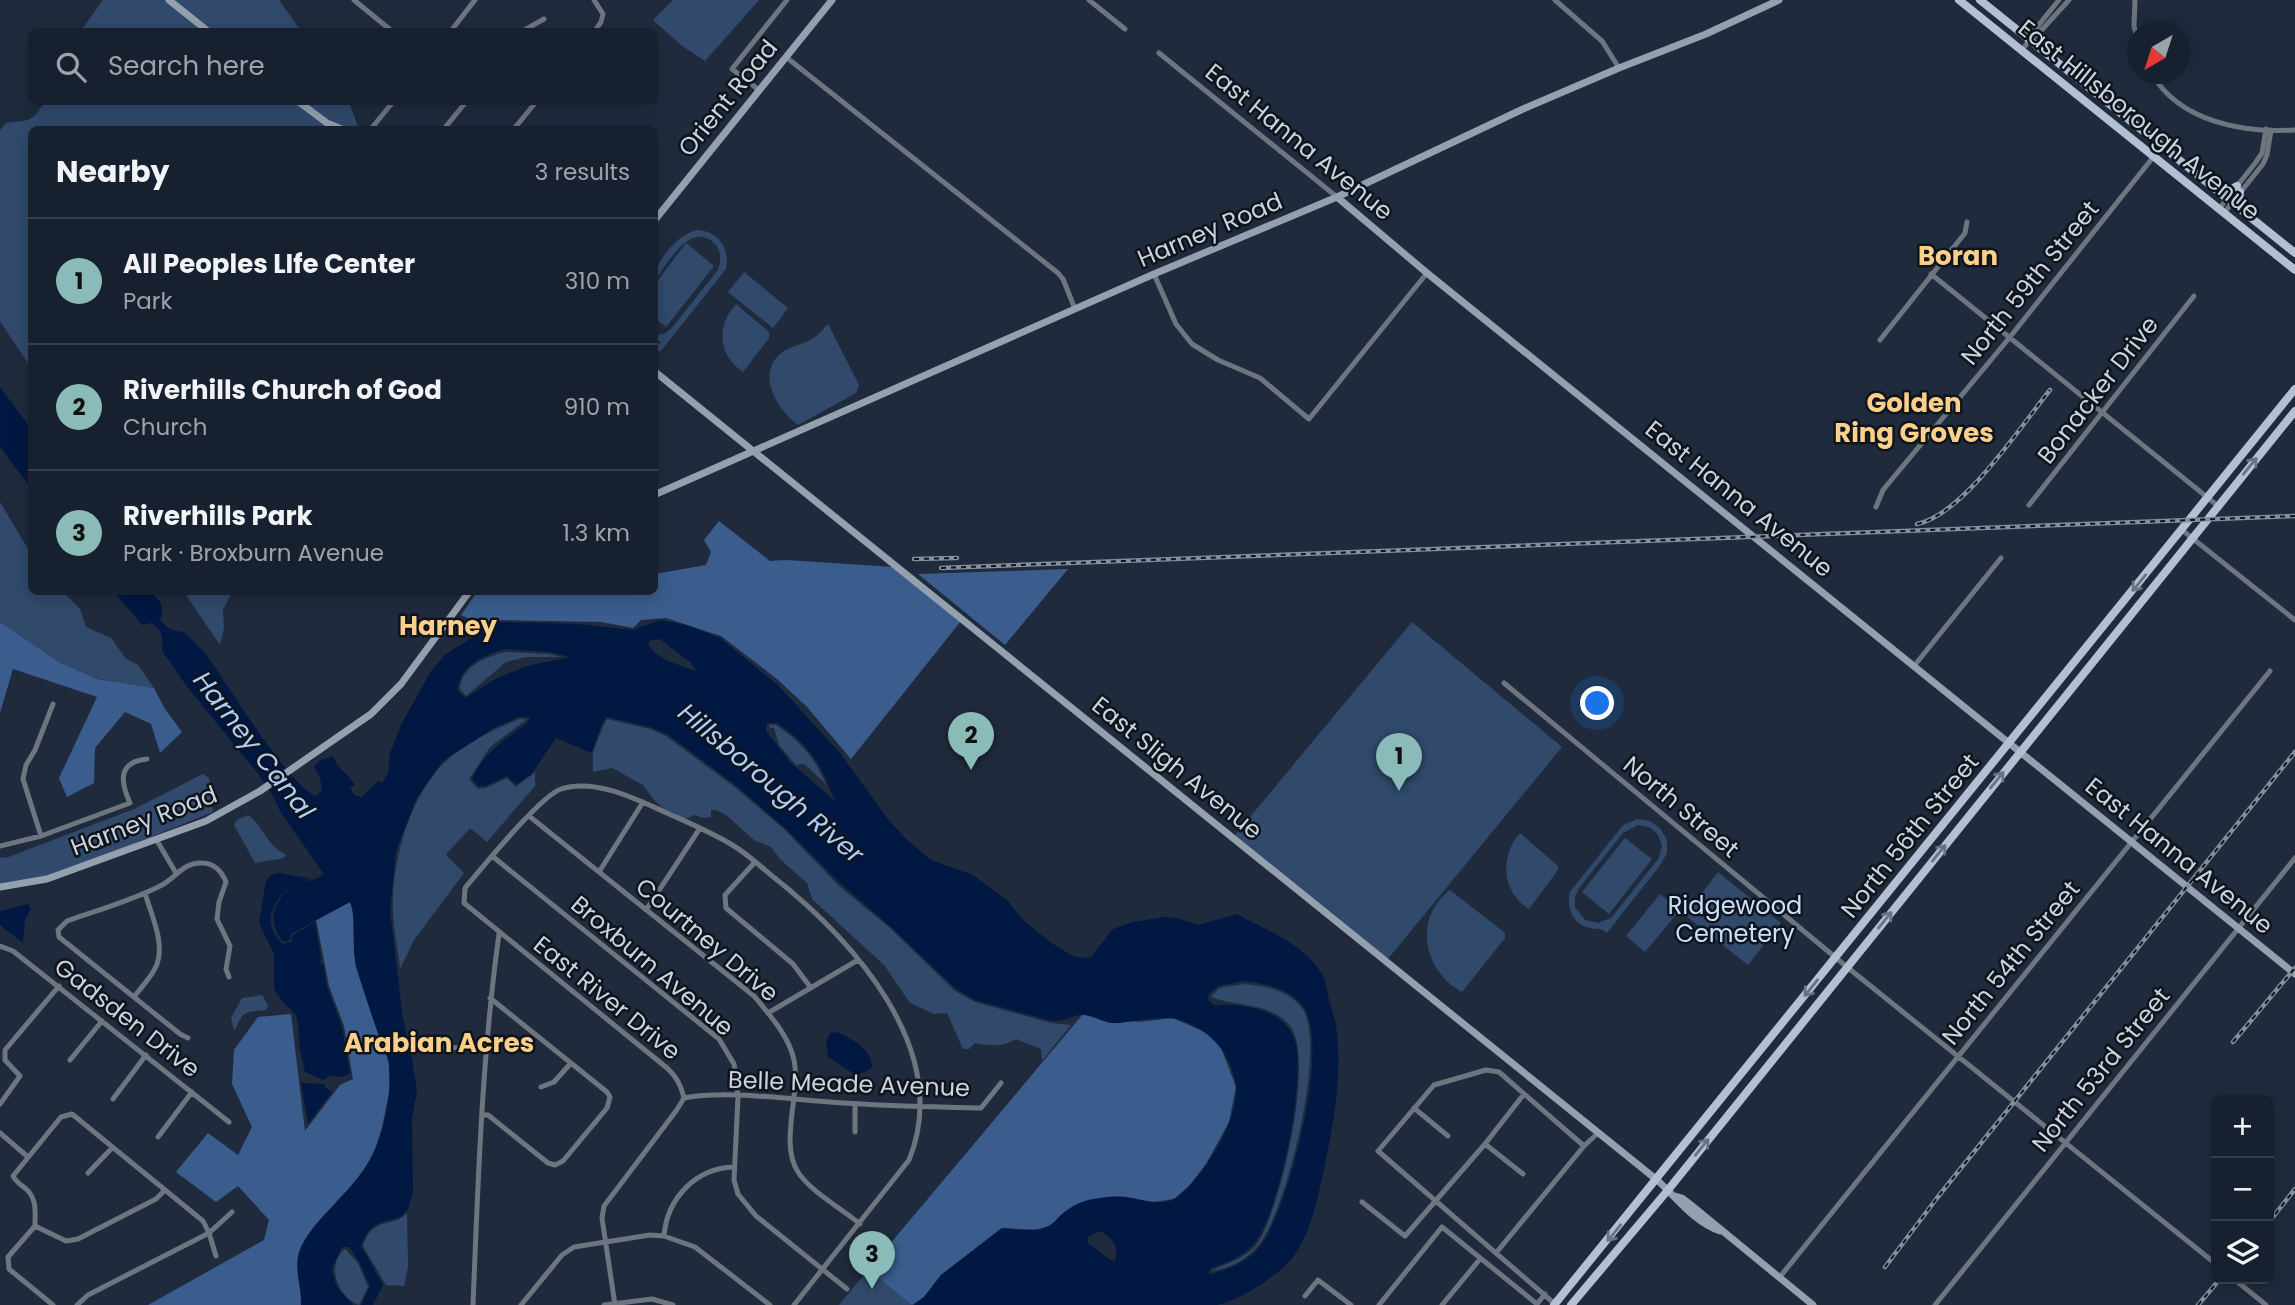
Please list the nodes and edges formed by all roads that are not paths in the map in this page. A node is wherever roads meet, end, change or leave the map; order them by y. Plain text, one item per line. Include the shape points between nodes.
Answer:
1 (169, 0) edge
2 (354, 0) edge
3 (475, 0) edge
4 (594, 0) edge
5 (787, 0) edge
6 (832, 0) edge
7 (1090, 0) edge
8 (1555, 0) edge
9 (1779, 0) edge
10 (1959, 0) edge
11 (1980, 0) edge
12 (2059, 0) edge
13 (2068, 0) edge
14 (2135, 0) edge
15 (544, 19) dead end
16 (2134, 21) edge
17 (204, 28) edge
18 (388, 28) edge
19 (453, 28) edge
20 (529, 28) edge
21 (596, 28) edge
22 (1125, 29) dead end
23 (2031, 38) junction
24 (2022, 50) junction
25 (1159, 53) dead end
26 (786, 57) junction
27 (1619, 68) junction
28 (2159, 84) edge
29 (759, 90) junction
30 (303, 105) edge
31 (391, 105) edge
32 (464, 105) edge
33 (534, 105) edge
34 (334, 126) edge
35 (373, 126) edge
36 (446, 126) edge
37 (516, 126) edge
38 (2268, 130) junction
39 (2295, 130) edge
40 (2162, 146) junction
41 (2154, 157) junction
42 (2205, 181) junction
43 (2239, 189) junction
44 (1337, 197) junction
45 (2230, 201) junction
46 (2221, 211) junction
47 (658, 216) edge
48 (1967, 222) dead end
49 (2260, 225) junction
50 (2295, 253) edge
51 (2295, 270) edge
52 (1427, 273) junction
53 (1154, 274) junction
54 (1931, 274) junction
55 (2194, 296) dead end
56 (1075, 309) junction
57 (2010, 337) junction
58 (1880, 340) dead end
59 (658, 374) edge
60 (2295, 389) edge
61 (2295, 411) edge
62 (2103, 414) junction
63 (754, 451) junction
64 (658, 493) edge
65 (2208, 498) junction
66 (2029, 505) dead end
67 (2218, 506) junction
68 (1876, 507) dead end
69 (2182, 530) junction
70 (2192, 538) junction
71 (2001, 558) dead end
72 (467, 595) edge
73 (2295, 620) edge
74 (2095, 637) junction
75 (2106, 645) junction
76 (1914, 666) junction
77 (2270, 671) dead end
78 (1504, 683) dead end
79 (53, 704) dead end
80 (2009, 744) junction
81 (2020, 752) junction
82 (147, 759) dead end
83 (643, 802) junction
84 (529, 816) junction
85 (1944, 825) junction
86 (699, 828) junction
87 (1954, 834) junction
88 (41, 836) junction
89 (156, 838) junction
90 (2131, 842) junction
91 (0, 846) edge
92 (492, 856) junction
93 (2295, 858) edge
94 (755, 862) junction
95 (599, 872) junction
96 (176, 873) junction
97 (0, 887) edge
98 (145, 892) junction
99 (646, 910) junction
100 (2238, 928) junction
101 (499, 933) junction
102 (0, 946) edge
103 (1836, 958) junction
104 (858, 960) junction
105 (1847, 967) junction
106 (2295, 974) edge
107 (229, 977) dead end
108 (59, 986) junction
109 (811, 988) junction
110 (134, 997) junction
111 (490, 998) junction
112 (768, 1013) junction
113 (102, 1021) junction
114 (188, 1038) dead end
115 (438, 1047) dead end
116 (486, 1049) junction
117 (146, 1055) junction
118 (1958, 1057) junction
119 (70, 1060) dead end
120 (1754, 1060) junction
121 (570, 1063) junction
122 (1764, 1069) junction
123 (1002, 1083) dead end
124 (541, 1087) dead end
125 (192, 1093) junction
126 (1524, 1094) junction
127 (738, 1097) junction
128 (113, 1098) dead end
129 (684, 1098) junction
130 (794, 1100) junction
131 (0, 1104) edge
132 (855, 1104) junction
133 (919, 1107) junction
134 (1414, 1108) junction
135 (482, 1115) junction
136 (229, 1122) dead end
137 (855, 1132) dead end
138 (0, 1133) edge
139 (1598, 1133) junction
140 (1448, 1136) dead end
141 (158, 1137) dead end
142 (2065, 1143) junction
143 (1485, 1144) junction
144 (1584, 1146) junction
145 (112, 1148) junction
146 (28, 1157) junction
147 (734, 1167) junction
148 (88, 1174) dead end
149 (1522, 1174) dead end
150 (1657, 1180) junction
151 (165, 1190) junction
152 (1668, 1190) junction
153 (1362, 1202) dead end
154 (1437, 1202) junction
155 (232, 1212) dead end
156 (860, 1224) junction
157 (35, 1226) junction
158 (209, 1233) junction
159 (664, 1236) junction
160 (606, 1241) junction
161 (1496, 1253) junction
162 (216, 1255) dead end
163 (1480, 1259) junction
164 (2211, 1260) edge
165 (823, 1270) junction
166 (1779, 1278) junction
167 (2240, 1284) edge
168 (847, 1290) dead end
169 (1545, 1294) junction
170 (1305, 1296) dead end
171 (615, 1304) edge
172 (1808, 1304) edge
173 (54, 1305) edge
174 (78, 1305) edge
175 (473, 1305) edge
176 (521, 1305) edge
177 (604, 1305) edge
178 (673, 1305) edge
179 (770, 1305) edge
180 (794, 1305) edge
181 (1351, 1305) edge
182 (1379, 1305) edge
183 (1442, 1305) edge
184 (1555, 1305) edge
185 (1572, 1305) edge
186 (1935, 1305) edge
187 (2266, 1305) edge

1 - 17 street
2 - 18 street
3 - 19 street
4 - 21 street via 603,14
5 - 29 street via 732,69
6 - 26 street, Orient Road
7 - 22 street
8 - 27 street via 1602,41
9 - 27 street, Harney Road
10 - 24 main road, East Hillsborough Avenue
11 - 23 main road, East Hillsborough Avenue
12 - 23 street
13 - 23 street
14 - 16 street
15 - 20 street
23 - 24 street
23 - 40 main road, East Hillsborough Avenue
24 - 41 main road, East Hillsborough Avenue
25 - 44 street, East Hanna Avenue
26 - 29 street, Orient Road
26 - 56 street via 1058,273
27 - 44 street, Harney Road
28 - 38 street via 2169,97 2194,113
29 - 47 street, Orient Road
30 - 34 street
31 - 35 street
32 - 36 street
33 - 37 street
38 - 39 street
38 - 43 street via 2267,155
40 - 41 street, North 59th Street
40 - 42 main road, East Hillsborough Avenue
41 - 46 main road, East Hillsborough Avenue
41 - 57 street, North 59th Street
42 - 43 main road via 2225,191
42 - 45 main road, East Hillsborough Avenue
43 - 45 street
43 - 49 main road via 2242,205
44 - 52 street, East Hanna Avenue
44 - 53 street, Harney Road
45 - 46 street
45 - 49 main road, East Hillsborough Avenue
46 - 51 main road, East Hillsborough Avenue
48 - 54 street via 1965,233
49 - 50 main road, East Hillsborough Avenue
52 - 53 street via 1309,419 1260,378 1192,344 1176,324
52 - 76 street, East Hanna Avenue
53 - 56 street, Harney Road
54 - 57 street
54 - 58 street
55 - 62 street, Bonacker Drive
56 - 63 street, Harney Road
57 - 62 street
57 - 68 street, North 59th Street via 1883,490
59 - 63 street, East Sligh Avenue
60 - 65 main road, North 56th Street
67 -> 61 main road, North 56th Street
62 - 65 street
62 - 66 street, Bonacker Drive
63 - 64 street, Harney Road
63 - 139 street, East Sligh Avenue
65 - 67 street
65 - 69 main road, North 56th Street
67 - 70 main road, North 56th Street
69 - 70 street
69 -> 74 main road, North 56th Street
70 - 73 street
70 - 75 main road, North 56th Street
71 - 76 street
72 - 89 street, Harney Road via 401,684 371,714 260,791 206,821
74 - 75 main road
74 - 80 main road, North 56th Street
75 - 81 main road, North 56th Street
76 - 80 street, East Hanna Avenue
77 - 90 street, North 54th Street
78 - 103 street, North Street
79 - 88 street via 23,779
80 - 81 street, East Hanna Avenue
80 - 85 main road, North 56th Street
87 -> 81 main road, North 56th Street
81 - 90 street, East Hanna Avenue
82 - 88 street via 128,766 122,776 130,803
83 - 84 street, East River Drive via 592,786 559,790
83 - 86 street, East River Drive
83 - 95 street
84 - 92 street, East River Drive
84 - 95 street, Courtney Drive
85 - 87 main road
85 - 103 main road, North 56th Street
86 - 94 street, East River Drive
86 - 99 street
105 -> 87 main road, North 56th Street
88 - 91 street
89 - 96 street
89 - 97 street, Harney Road via 47,879
90 - 100 street, East Hanna Avenue
90 - 118 street, North 54th Street
92 - 101 street, East River Drive via 465,888 464,903
92 - 127 street, Broxburn Avenue via 719,1038 734,1065
93 - 100 street, North 53rd Street
94 - 104 street, East River Drive via 802,901
94 - 109 street via 725,895 726,908 768,940
95 - 99 street, Courtney Drive
96 - 98 street
96 - 107 street via 200,862 223,874 226,882 217,919 230,946
98 - 110 street via 159,952 157,965
98 - 110 street via 67,921 58,930 59,937
99 - 112 street, Courtney Drive via 754,996
100 - 106 street, East Hanna Avenue
100 - 142 street, North 53rd Street
101 - 111 street
101 - 129 street, East River Drive via 667,1068
102 - 108 street, Gadsden Drive
103 - 105 street, North Street
103 -> 120 main road, North 56th Street
104 - 109 street
104 - 133 street, East River Drive via 884,992 908,1041
105 - 118 street, North Street
105 - 122 main road, North 56th Street
108 - 113 street, Gadsden Drive
108 - 131 street via 5,1050 5,1060 20,1076
109 - 112 street
110 - 114 street
111 - 116 street
111 - 121 street
112 - 130 street, Courtney Drive via 793,1058
113 - 117 street, Gadsden Drive
113 - 119 street
115 - 116 street
116 - 135 street
117 - 125 street, Gadsden Drive
117 - 128 street
118 - 142 street, North Street
118 - 166 street, North 54th Street
120 - 122 main road
120 - 150 main road, North 56th Street
121 - 124 street via 554,1082
121 - 135 street via 607,1092 610,1101 560,1164 548,1164 488,1115
152 -> 122 main road, North 56th Street
123 - 133 street, Belle Meade Avenue via 981,1108
125 - 136 street, Gadsden Drive
125 - 141 street
126 - 134 street via 1499,1072 1486,1069 1434,1085
126 - 143 street
126 - 144 street
127 - 129 street, Belle Meade Avenue
127 - 130 street, Belle Meade Avenue
127 - 147 street, Broxburn Avenue
129 - 160 street, East River Drive via 608,1198 602,1218
130 - 132 street, Belle Meade Avenue
130 - 156 street, Courtney Drive via 791,1143 797,1171
132 - 133 street, Belle Meade Avenue
132 - 137 street
133 - 156 street, East River Drive via 916,1143 909,1160
134 - 140 street
134 - 154 street via 1378,1151
135 - 175 street
138 - 146 street
139 - 144 street
139 - 150 street, East Sligh Avenue
142 - 164 street, North Street
142 - 186 street, North 53rd Street
143 - 149 street
143 - 154 street
144 - 161 street
145 - 146 street via 72,1114 61,1117
145 - 148 street
145 - 151 street
146 - 157 street via 13,1176 35,1203
147 - 159 street via 709,1172 679,1193 669,1211
147 - 165 street, Broxburn Avenue via 738,1194 747,1208
150 - 152 street, East Sligh Avenue
150 -> 184 main road, North 56th Street
151 - 157 street via 78,1239 66,1241
151 - 158 street via 203,1221
152 - 166 street, East Sligh Avenue
152 - 185 main road, North 56th Street
153 - 154 street via 1405,1236
154 - 161 street
155 - 158 street
156 - 165 street, East River Drive
157 - 173 street via 8,1257 9,1269
158 - 162 street
158 - 174 street via 88,1295
159 - 160 street
159 - 179 street via 704,1253
160 - 171 street, East River Drive
160 - 176 street via 574,1247 562,1255
161 - 169 street
163 - 169 street via 1537,1304
163 - 182 street via 1442,1227
163 - 183 street
165 - 168 street, Broxburn Avenue
165 - 180 street, East River Drive
166 - 172 street, East Sligh Avenue
167 - 187 street
169 - 184 street
170 - 181 street via 1318,1280
171 - 177 street
171 - 178 street via 652,1299

